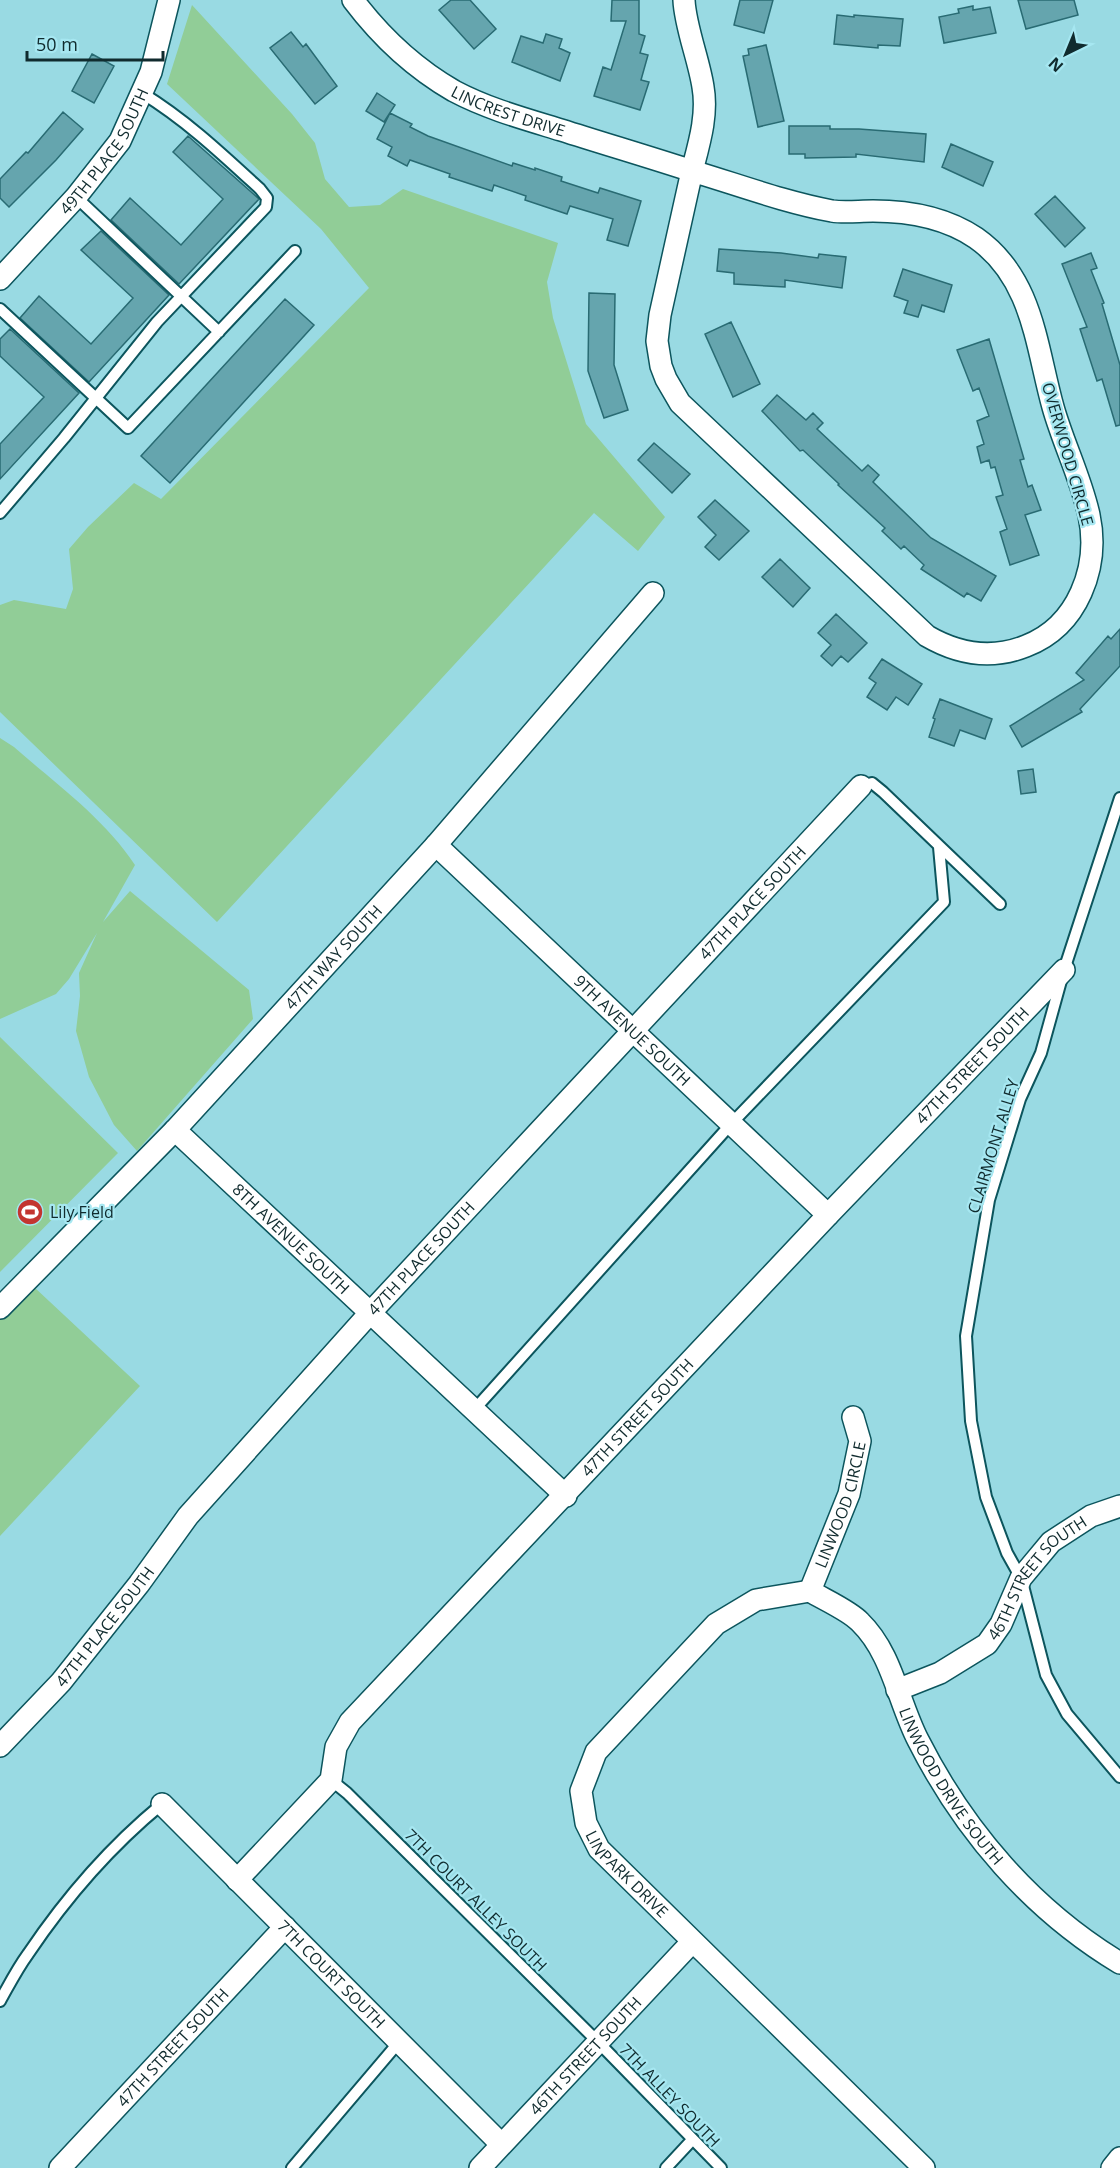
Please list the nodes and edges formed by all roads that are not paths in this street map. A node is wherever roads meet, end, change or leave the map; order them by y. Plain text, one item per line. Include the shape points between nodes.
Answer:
1 (169, 0) edge
2 (353, 0) edge
3 (684, 0) edge
4 (142, 93) junction
5 (692, 171) junction
6 (76, 197) junction
7 (295, 251) dead end
8 (0, 279) edge
9 (182, 296) junction
10 (0, 309) edge
11 (219, 332) junction
12 (96, 398) junction
13 (0, 513) edge
14 (653, 592) dead end
15 (861, 786) joint
16 (1120, 798) edge
17 (436, 845) junction
18 (939, 846) junction
19 (1000, 904) dead end
20 (1064, 970) junction
21 (633, 1031) junction
22 (731, 1124) junction
23 (175, 1130) junction
24 (828, 1215) junction
25 (0, 1308) edge
26 (370, 1312) junction
27 (474, 1410) junction
28 (853, 1418) dead end
29 (566, 1496) junction
30 (1120, 1506) edge
31 (1021, 1578) junction
32 (810, 1591) junction
33 (897, 1690) junction
34 (0, 1746) edge
35 (1120, 1777) edge
36 (332, 1780) junction
37 (162, 1804) joint
38 (237, 1880) junction
39 (285, 1928) junction
40 (692, 1942) junction
41 (1120, 1963) edge
42 (0, 2001) edge
43 (399, 2042) junction
44 (598, 2042) junction
45 (692, 2140) junction
46 (501, 2144) junction
47 (1120, 2158) edge
48 (60, 2168) edge
49 (292, 2168) edge
50 (480, 2168) edge
51 (666, 2168) edge
52 (721, 2168) edge
53 (924, 2168) edge
54 (1112, 2168) edge

1 - 4 street, 49TH PLACE SOUTH via 152,72
2 - 5 street, LINCREST DRIVE via 394,47 454,91 500,112
3 - 5 street, OVERWOOD CIRCLE via 704,90 701,132
4 - 6 street, 49TH PLACE SOUTH via 120,141
4 - 9 lane via 206,140 267,198 266,207
5 - 5 street, OVERWOOD CIRCLE via 827,210 908,212 944,221 976,239 1013,276 1029,308 1091,531 1089,567 1078,602 1058,627 1016,650 986,655 955,650 927,636 680,403 661,366 657,341
6 - 8 street, 49TH PLACE SOUTH
6 - 9 lane
7 - 11 lane
9 - 11 lane
9 - 12 lane
10 - 12 lane
11 - 12 lane via 128,428
12 - 13 lane
14 - 17 street, 47TH WAY SOUTH
15 - 18 lane via 872,783
15 - 21 street, 47TH PLACE SOUTH
16 - 20 lane, CLAIRMONT ALLEY
17 - 21 street, 9TH AVENUE SOUTH
17 - 23 street, 47TH WAY SOUTH
18 - 19 lane
18 - 22 lane via 944,902
20 - 24 street, 47TH STREET SOUTH
20 - 31 lane, CLAIRMONT ALLEY via 1041,1053 1020,1099 988,1200 966,1336 971,1421 986,1497
21 - 22 street, 9TH AVENUE SOUTH
21 - 26 street, 47TH PLACE SOUTH
22 - 24 street, 9TH AVENUE SOUTH
22 - 27 lane
23 - 25 street, 47TH WAY SOUTH
23 - 26 street, 8TH AVENUE SOUTH
24 - 29 street, 47TH STREET SOUTH
26 - 27 street, 8TH AVENUE SOUTH
26 - 34 street, 47TH PLACE SOUTH via 188,1516 61,1682
27 - 29 street, 8TH AVENUE SOUTH
28 - 32 street, LINWOOD CIRCLE via 860,1441 849,1494
29 - 36 street, 47TH STREET SOUTH via 350,1722 336,1748
30 - 31 street, 46TH STREET SOUTH via 1091,1516 1051,1542
31 - 33 street, 46TH STREET SOUTH via 1001,1624 987,1644 940,1673
31 - 35 lane, CLAIRMONT ALLEY via 1046,1676 1067,1714
32 - 33 street, LINWOOD DRIVE SOUTH via 860,1621 884,1654
32 - 40 street, LINPARK DRIVE via 756,1600 716,1624 596,1752 581,1791 586,1823 598,1849
33 - 41 street, LINWOOD DRIVE SOUTH via 918,1740 978,1836 1046,1909
36 - 38 street
36 - 44 lane, 7TH COURT ALLEY SOUTH
37 - 38 street, 7TH COURT SOUTH
37 - 42 lane via 96,1868 54,1918 26,1955
38 - 39 street, 7TH COURT SOUTH
39 - 43 street, 7TH COURT SOUTH
39 - 48 street, 47TH STREET SOUTH
40 - 44 street, 46TH STREET SOUTH
40 - 53 street, LINPARK DRIVE
43 - 46 street, 7TH COURT SOUTH
43 - 49 lane
44 - 45 lane, 7TH ALLEY SOUTH
44 - 46 street, 46TH STREET SOUTH
45 - 51 lane
45 - 52 lane, 7TH ALLEY SOUTH
46 - 50 street, 46TH STREET SOUTH
47 - 54 street

